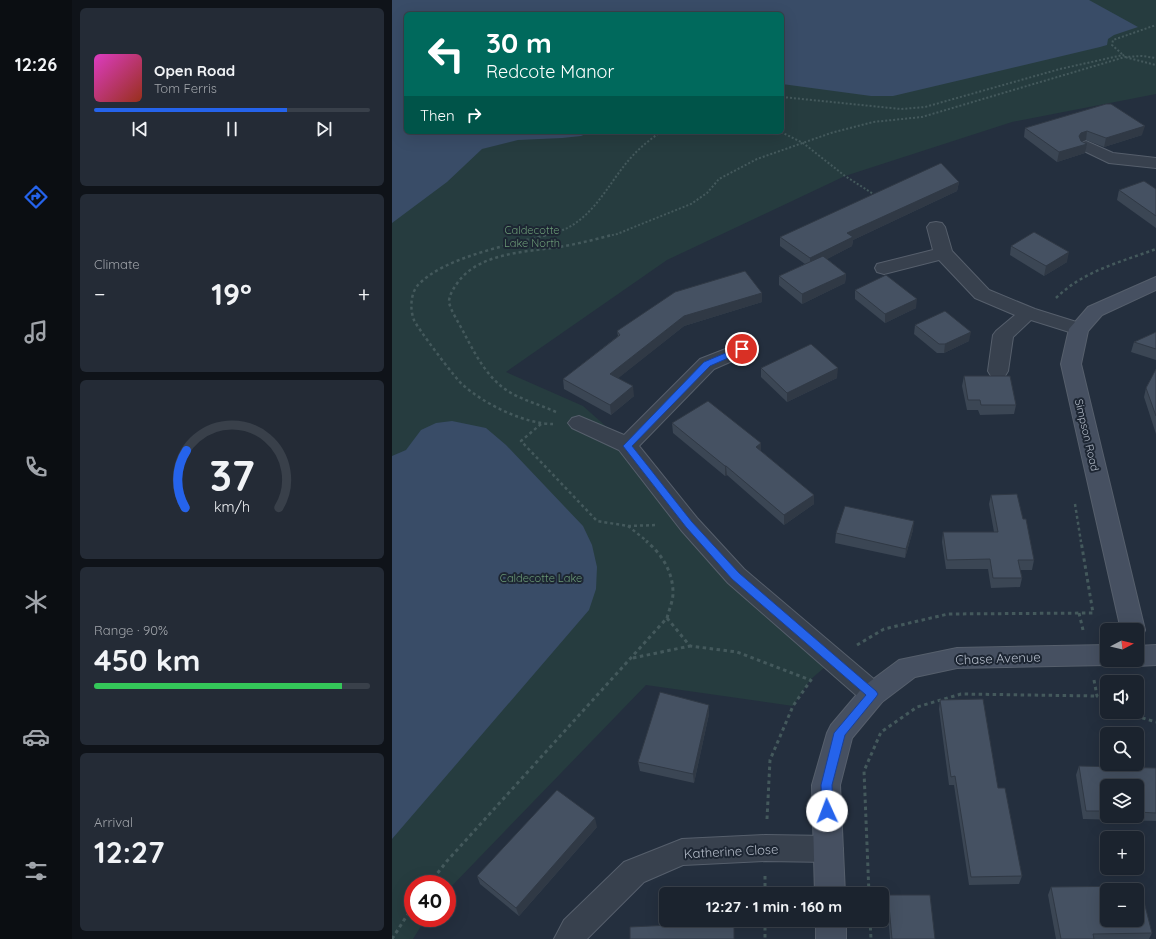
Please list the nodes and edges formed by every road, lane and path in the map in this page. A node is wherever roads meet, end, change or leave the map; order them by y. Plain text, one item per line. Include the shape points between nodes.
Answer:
1 (1156, 24) edge
2 (1123, 55) junction
3 (1125, 58) junction
4 (1156, 58) edge
5 (1156, 65) edge
6 (784, 97) edge
7 (658, 134) edge
8 (784, 134) edge
9 (803, 143) junction
10 (1086, 146) edge
11 (1156, 163) edge
12 (879, 198) edge
13 (936, 227) dead end
14 (1156, 249) edge
15 (943, 253) junction
16 (884, 268) dead end
17 (1156, 283) edge
18 (1035, 314) junction
19 (1079, 329) junction
20 (742, 349) dead end
21 (998, 371) dead end
22 (540, 424) junction
23 (580, 424) junction
24 (627, 446) junction
25 (1074, 504) dead end
26 (667, 618) junction
27 (1131, 623) edge
28 (690, 646) junction
29 (1100, 656) edge
30 (632, 658) junction
31 (833, 660) junction
32 (810, 680) junction
33 (873, 694) junction
34 (1097, 696) dead end
35 (1144, 718) edge
36 (1156, 722) edge
37 (765, 848) junction
38 (829, 849) junction
39 (436, 875) edge
40 (765, 887) edge
41 (830, 887) edge
42 (869, 887) edge
43 (404, 920) edge
44 (765, 927) edge
45 (831, 927) edge
46 (870, 927) edge
47 (392, 938) edge
48 (569, 939) edge
49 (765, 939) edge
50 (831, 939) edge
51 (871, 939) edge

1 - 2 path via 1113,40 1112,46
2 - 3 path
2 - 6 path via 925,107 901,109
3 - 4 path
3 - 5 path
3 - 9 path via 922,117 873,122
7 - 22 path via 645,143 628,161 594,207 576,223 558,232 474,254 437,271 417,286 411,302 414,321 462,386 500,410
8 - 9 path
9 - 12 path
9 - 23 path via 757,159 719,178 707,193 691,204 617,234 501,256 464,274 451,292 449,303 485,371 505,389
10 - 11 street via 1109,158
13 - 15 street
14 - 18 path via 1091,273 1062,291
15 - 16 street
15 - 18 street via 982,294
17 - 19 street, Simpson Road via 1095,311
18 - 19 street
18 - 21 street via 1003,335
19 - 27 street, Simpson Road via 1071,364
20 - 24 street via 707,364
22 - 23 path
22 - 26 path via 521,441 597,521 628,526 655,548 668,569 673,594
23 - 24 street
24 - 31 street via 689,524 736,576
25 - 31 path via 1093,613 948,614 884,629
26 - 28 path
26 - 30 path
28 - 30 path
28 - 32 path via 738,652
29 - 33 street, Chase Avenue via 957,658 908,668
30 - 39 path
31 - 32 path
31 - 33 street
32 - 37 path via 793,706 770,760
33 - 38 street, Chase Avenue via 840,733 826,785
34 - 42 path via 961,694 917,707 881,732 864,771
35 - 36 path
37 - 38 street, Katherine Close
37 - 40 path
37 - 48 street, Katherine Close via 682,852 634,872
38 - 41 street, Chase Avenue
43 - 47 path
44 - 49 path
45 - 50 street
46 - 51 path

